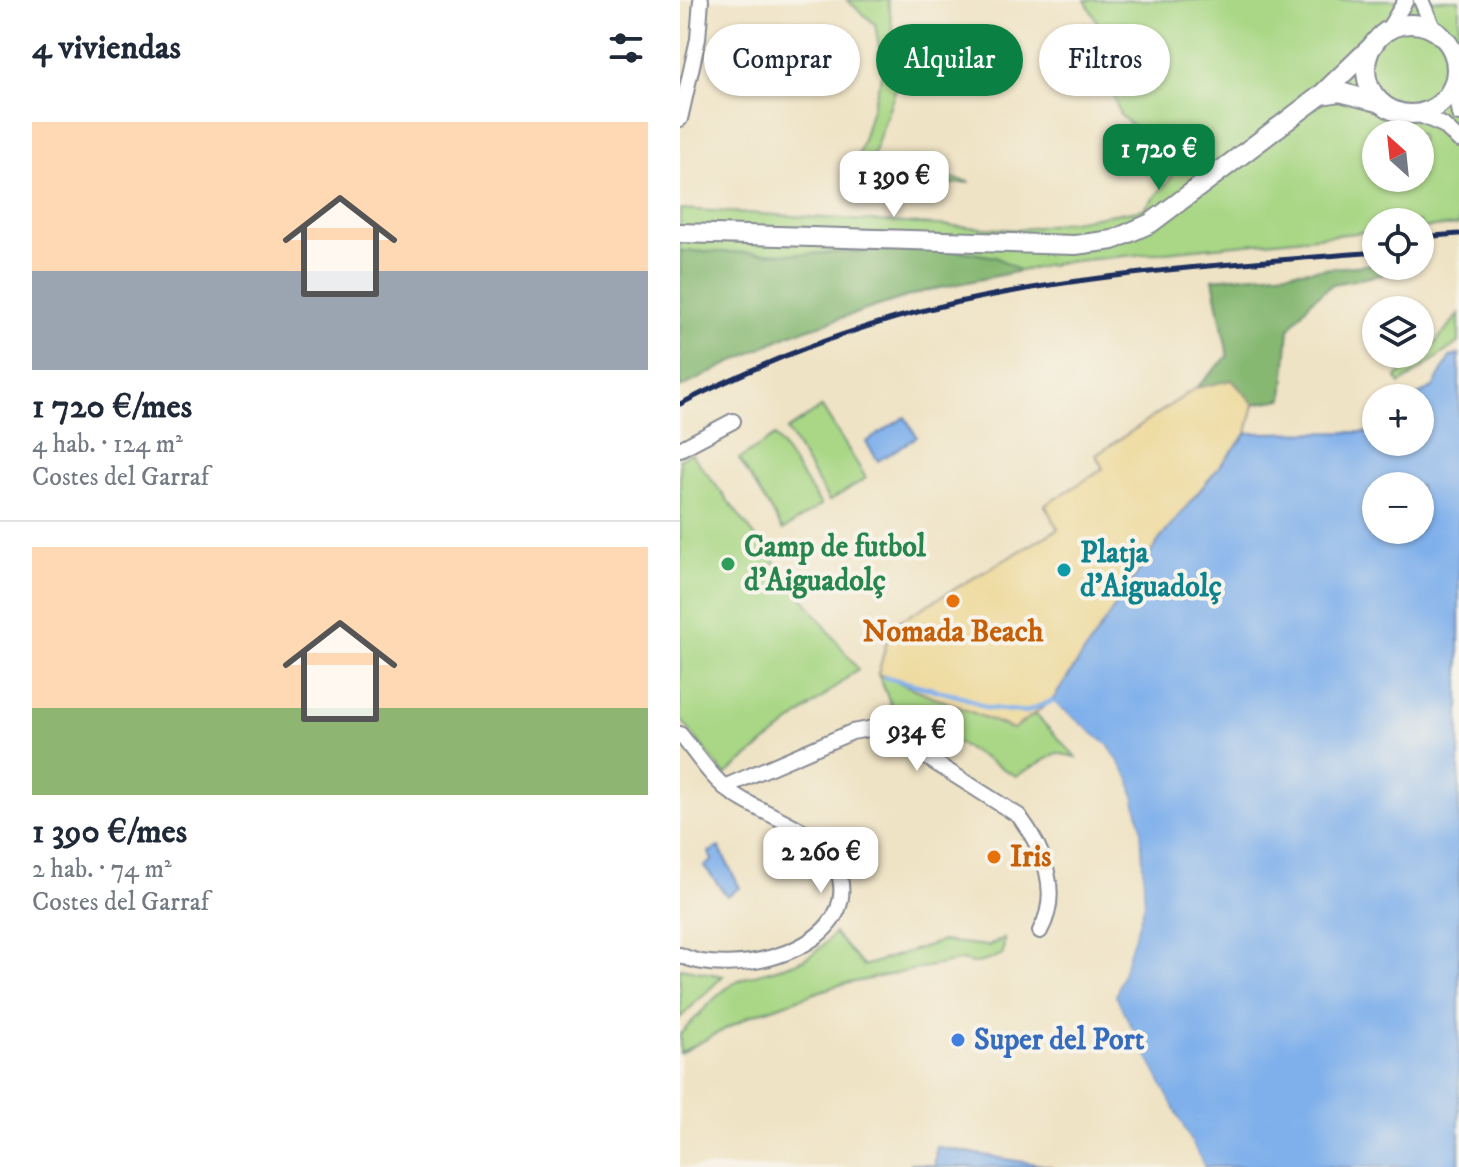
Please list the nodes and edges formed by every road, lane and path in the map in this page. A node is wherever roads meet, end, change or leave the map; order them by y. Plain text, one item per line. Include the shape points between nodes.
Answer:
1 (701, 0) edge
2 (1406, 0) edge
3 (1421, 0) edge
4 (1444, 33) edge
5 (1381, 38) junction
6 (1457, 75) edge
7 (1321, 95) junction
8 (1382, 104) junction
9 (1417, 114) junction
10 (1459, 114) edge
11 (680, 119) edge
12 (1459, 140) edge
13 (680, 233) edge
14 (733, 421) dead end
15 (680, 449) edge
16 (680, 734) edge
17 (724, 787) junction
18 (1040, 931) dead end
19 (680, 955) edge

1 - 11 street
2 - 5 street
3 - 4 street
4 - 5 main road via 1410,24
4 - 6 main road
5 - 7 main road
5 - 8 main road via 1368,56 1366,75
6 - 9 main road via 1440,104
6 - 10 street
7 - 8 main road via 1348,93
7 - 13 main road via 1170,210 1113,240 1075,245
8 - 9 main road via 1398,113
9 - 12 street via 1443,125
14 - 15 street
16 - 17 street
17 - 18 street via 852,732 885,731 1019,816 1048,869 1047,913
17 - 19 street via 824,847 841,882 838,906 817,934 781,956 733,966

